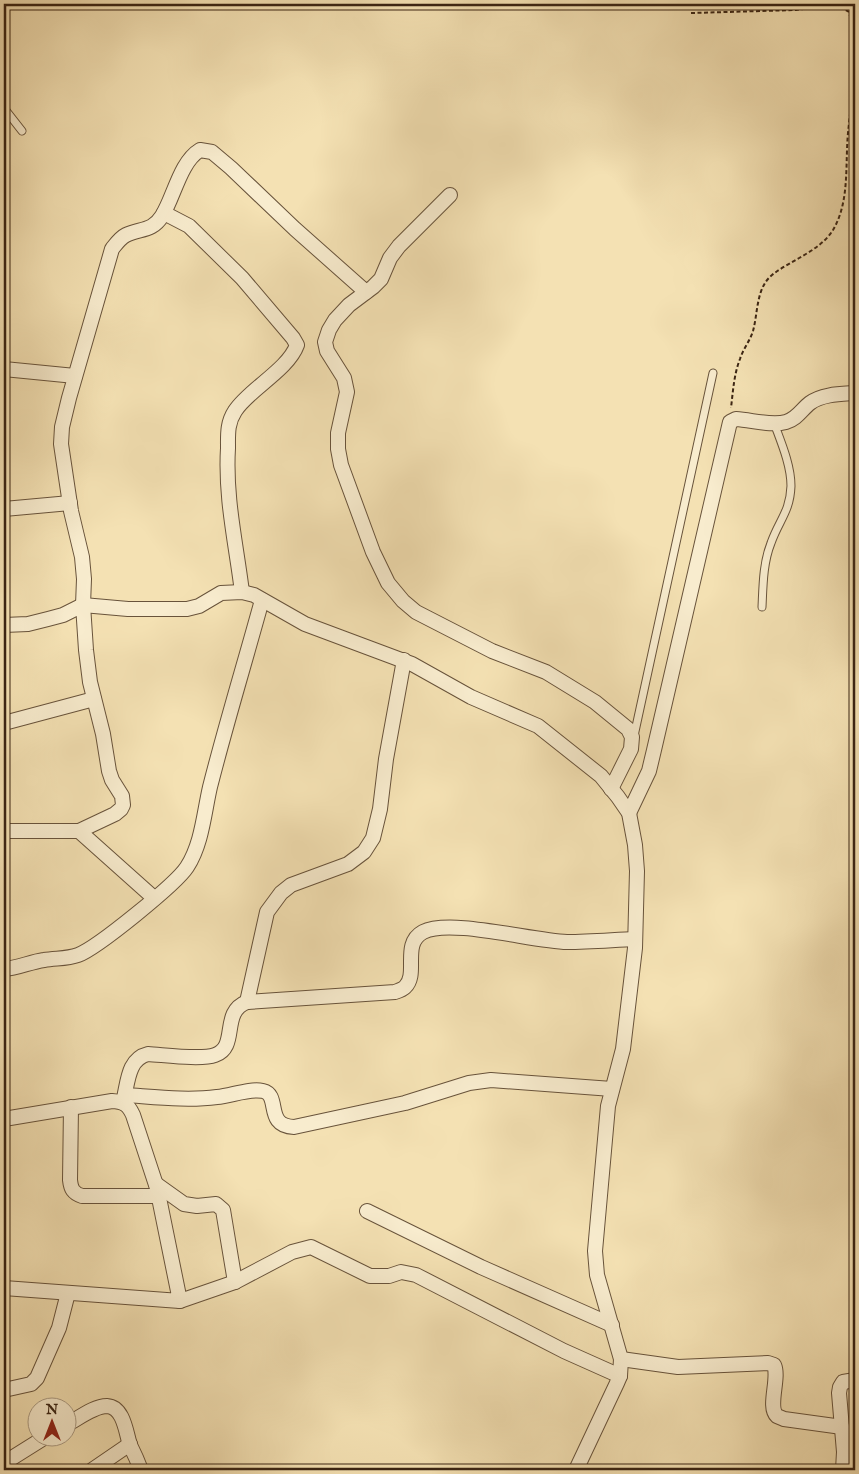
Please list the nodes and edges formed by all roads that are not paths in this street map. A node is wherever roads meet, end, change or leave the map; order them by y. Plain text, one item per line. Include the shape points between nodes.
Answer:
1 (4, 108) edge
2 (22, 131) dead end
3 (450, 196) dead end
4 (164, 213) junction
5 (366, 292) junction
6 (4, 369) edge
7 (713, 373) dead end
8 (75, 376) junction
9 (855, 393) edge
10 (774, 422) junction
11 (70, 503) junction
12 (4, 509) edge
13 (242, 592) junction
14 (262, 600) junction
15 (83, 605) junction
16 (762, 607) dead end
17 (4, 625) edge
18 (404, 660) junction
19 (94, 699) junction
20 (4, 723) edge
21 (632, 749) junction
22 (611, 789) junction
23 (629, 813) junction
24 (4, 831) edge
25 (79, 831) junction
26 (154, 898) junction
27 (635, 939) junction
28 (4, 969) edge
29 (247, 1002) junction
30 (612, 1089) junction
31 (124, 1099) junction
32 (71, 1108) junction
33 (4, 1119) edge
34 (157, 1190) junction
35 (368, 1211) dead end
36 (235, 1282) junction
37 (4, 1288) edge
38 (68, 1293) junction
39 (180, 1302) junction
40 (612, 1325) junction
41 (621, 1358) junction
42 (620, 1376) junction
43 (855, 1380) edge
44 (4, 1390) edge
45 (78, 1419) edge
46 (842, 1427) junction
47 (130, 1444) junction
48 (31, 1446) edge
49 (4, 1463) edge
50 (92, 1470) edge
51 (141, 1470) edge
52 (576, 1470) edge
53 (843, 1470) edge

1 - 2 lane
3 - 5 street via 399,246 380,279
4 - 5 street via 189,159 200,150 212,152
4 - 8 street via 148,229 126,235 112,249
4 - 13 street via 189,226 220,256 297,345 271,377 235,411 229,424 229,507
5 - 21 street via 335,320 325,342 344,378 347,392 338,433 341,465 388,583 416,612 492,651 546,672 595,702 628,729
6 - 8 street
7 - 21 lane
8 - 11 street via 61,444
9 - 10 street via 820,398 794,418
10 - 16 lane via 791,484 789,505 766,559
10 - 23 street via 736,419 730,422 652,757
11 - 12 street
11 - 15 street via 82,557
13 - 14 street
13 - 15 street via 221,593 187,609
14 - 18 street via 305,624
14 - 26 street via 197,843 187,867
15 - 17 street via 42,621
15 - 19 street
18 - 22 street via 471,697 538,726 601,776
18 - 29 street via 373,838 364,852 348,864 291,885 280,894 268,912
19 - 20 street
19 - 25 street via 109,771 122,796 123,805 115,814
21 - 22 street
22 - 23 street
23 - 27 street via 638,870
24 - 25 street
25 - 26 street
26 - 28 street via 80,955
27 - 29 street via 566,942 454,927 432,929 421,933 413,942 409,982 395,992
27 - 30 street via 623,1049
29 - 31 street via 236,1008 226,1046 221,1052 213,1056 148,1054 135,1060
30 - 31 street via 491,1080 294,1127 285,1127 277,1121 271,1097 266,1091 216,1097
30 - 40 street via 595,1250 597,1275
31 - 32 street
31 - 34 street via 133,1115
32 - 33 street
32 - 34 street via 70,1180 75,1194
34 - 36 street via 184,1204 216,1204 223,1210
34 - 39 street
35 - 40 street via 481,1267
36 - 39 street
36 - 42 street via 292,1252 311,1247 370,1276 401,1272 416,1275
37 - 38 street
38 - 39 street
38 - 44 street via 59,1328 37,1378 31,1384
40 - 41 street
41 - 42 street
41 - 46 street via 678,1367 768,1363 774,1365 777,1374 773,1402 777,1416
42 - 52 street
43 - 46 street via 843,1382 840,1387
45 - 47 street via 107,1406 115,1409
46 - 53 street
47 - 50 street
47 - 51 street
48 - 49 street

